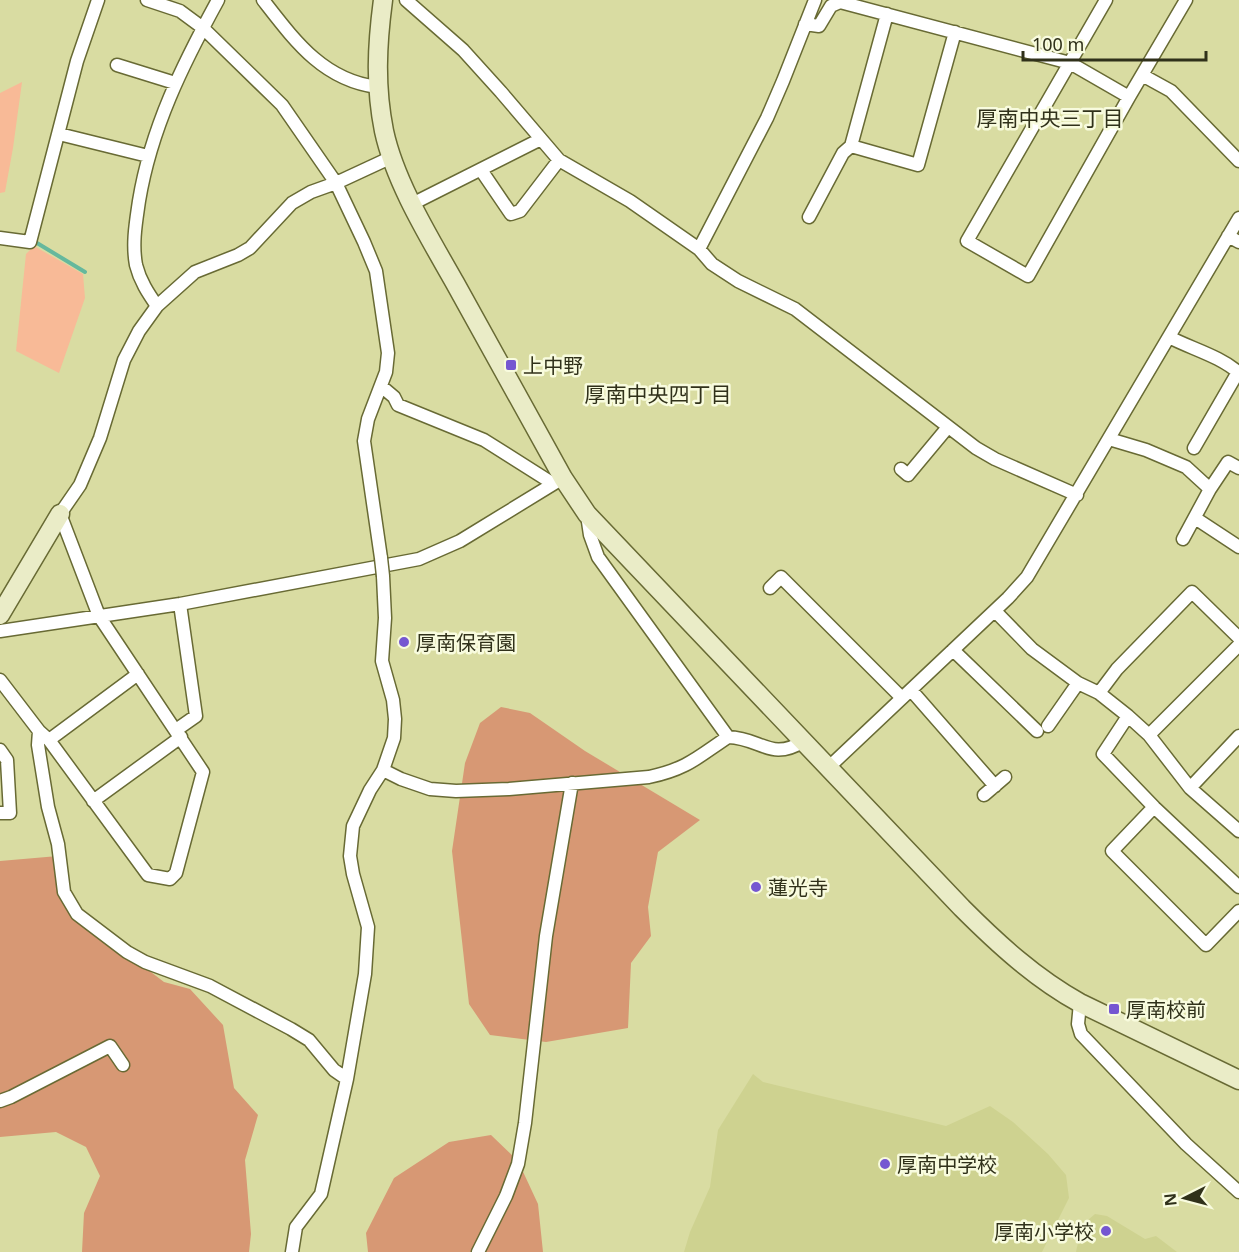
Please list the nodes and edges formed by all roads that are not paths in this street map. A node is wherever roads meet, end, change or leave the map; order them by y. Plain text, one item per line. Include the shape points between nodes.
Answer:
1 (98, 0) edge
2 (147, 0) edge
3 (218, 0) edge
4 (263, 0) edge
5 (383, 0) edge
6 (406, 0) edge
7 (815, 0) edge
8 (1106, 0) edge
9 (1186, 0) edge
10 (167, 3) edge
11 (860, 3) edge
12 (887, 14) junction
13 (805, 24) junction
14 (203, 27) junction
15 (955, 32) junction
16 (1070, 63) junction
17 (117, 65) dead end
18 (1142, 75) junction
19 (175, 83) junction
20 (377, 87) junction
21 (1129, 97) junction
22 (59, 134) junction
23 (541, 139) junction
24 (851, 146) junction
25 (148, 156) junction
26 (392, 158) junction
27 (559, 160) junction
28 (1239, 161) edge
29 (481, 170) junction
30 (336, 183) junction
31 (412, 204) junction
32 (809, 218) dead end
33 (1239, 218) edge
34 (0, 238) edge
35 (1234, 239) edge
36 (699, 249) junction
37 (157, 306) junction
38 (1169, 337) junction
39 (1239, 373) edge
40 (381, 386) junction
41 (948, 427) junction
42 (1109, 439) junction
43 (1194, 448) dead end
44 (1239, 468) edge
45 (901, 469) dead end
46 (557, 480) junction
47 (1210, 489) junction
48 (1077, 495) junction
49 (60, 514) junction
50 (587, 514) junction
51 (1196, 518) junction
52 (1184, 539) dead end
53 (1239, 547) edge
54 (770, 588) dead end
55 (180, 604) junction
56 (995, 610) junction
57 (0, 615) edge
58 (99, 616) junction
59 (0, 631) edge
60 (1239, 638) edge
61 (1239, 645) edge
62 (952, 650) junction
63 (138, 674) junction
64 (0, 680) edge
65 (1077, 683) junction
66 (1099, 693) junction
67 (907, 694) junction
68 (1128, 716) junction
69 (178, 733) junction
70 (1149, 735) junction
71 (44, 736) junction
72 (1239, 736) edge
73 (728, 737) junction
74 (804, 741) junction
75 (0, 750) edge
76 (829, 767) junction
77 (383, 770) junction
78 (1005, 777) dead end
79 (572, 783) junction
80 (995, 786) junction
81 (1190, 788) junction
82 (984, 795) dead end
83 (93, 801) junction
84 (1154, 807) junction
85 (0, 813) edge
86 (1238, 829) edge
87 (1239, 887) edge
88 (1239, 910) edge
89 (1080, 1003) junction
90 (123, 1065) dead end
91 (347, 1079) junction
92 (1239, 1080) edge
93 (0, 1101) edge
94 (1239, 1192) edge
95 (292, 1252) edge
96 (478, 1252) edge

1 - 22 street via 77,61
2 - 10 street
3 - 14 street
4 - 20 street via 293,38 328,70 358,84
5 - 20 street
6 - 23 street via 463,50
7 - 13 street
8 - 16 street
9 - 18 street
10 - 14 street
11 - 12 street
11 - 13 street via 840,2 831,6 819,26
12 - 15 street
12 - 24 street
13 - 36 street via 766,118
14 - 19 street
14 - 30 street via 282,105
15 - 16 street
15 - 24 street via 918,165
16 - 21 street
16 - 21 street via 967,241 1028,276
17 - 19 street
18 - 21 street
18 - 28 street via 1171,91
19 - 25 street
20 - 26 street
22 - 25 street
22 - 34 street via 30,242
23 - 27 street
23 - 29 street
24 - 32 street via 843,153
25 - 37 street via 134,242 143,286
26 - 30 street
26 - 31 street
27 - 29 street via 520,211 511,214
27 - 36 street via 630,201
29 - 31 street
30 - 37 street via 292,203 250,248 195,273
30 - 40 street via 376,271 388,353
31 - 46 street
33 - 35 street
35 - 38 street
36 - 41 street via 712,264 738,281 795,309
37 - 49 street via 124,360 96,447 80,485
38 - 39 street via 1227,362
38 - 42 street
39 - 43 street
40 - 46 street via 398,405 484,440
40 - 77 street, bridge via 364,441 383,576 382,661 395,718 394,738
41 - 45 street via 908,475
41 - 48 street via 995,459
42 - 47 street via 1186,467
42 - 48 street
44 - 47 street via 1228,462
46 - 50 street
46 - 55 street via 460,541 419,559
47 - 51 street
48 - 56 street via 1027,577
49 - 57 street
49 - 58 street
50 - 73 street via 598,557
50 - 74 street
51 - 52 street
51 - 53 street
54 - 67 street via 781,577
55 - 58 street
55 - 69 street via 196,716
56 - 62 street
56 - 65 street via 1032,649
58 - 59 street
58 - 63 street
60 - 66 street via 1192,592 1117,669
61 - 70 street
62 - 65 street via 1042,728
62 - 67 street
63 - 69 street
63 - 71 street
64 - 71 street
65 - 66 street
66 - 68 street
67 - 76 street
67 - 80 street
68 - 70 street
68 - 84 street via 1102,754
69 - 83 street
69 - 83 street via 202,772 176,873 170,879 148,875
70 - 81 street
71 - 83 street
71 - 91 street via 40,756 48,807 64,892 77,914 127,952 210,986 309,1040 334,1070
72 - 81 street
73 - 74 street via 782,751
73 - 79 street via 694,762 668,773
74 - 76 street
75 - 85 street via 7,760 10,813
76 - 89 street via 989,935 1017,961
77 - 79 street via 430,789 456,791
77 - 91 street via 353,826 351,841 352,874 365,910 368,935
78 - 80 street
79 - 96 street via 546,936 518,1164
80 - 82 street
81 - 86 street
84 - 87 street
84 - 88 street via 1112,851 1206,945
89 - 92 street
89 - 94 street via 1081,1034 1178,1136
90 - 93 street via 110,1046
91 - 95 street via 321,1194 297,1227

